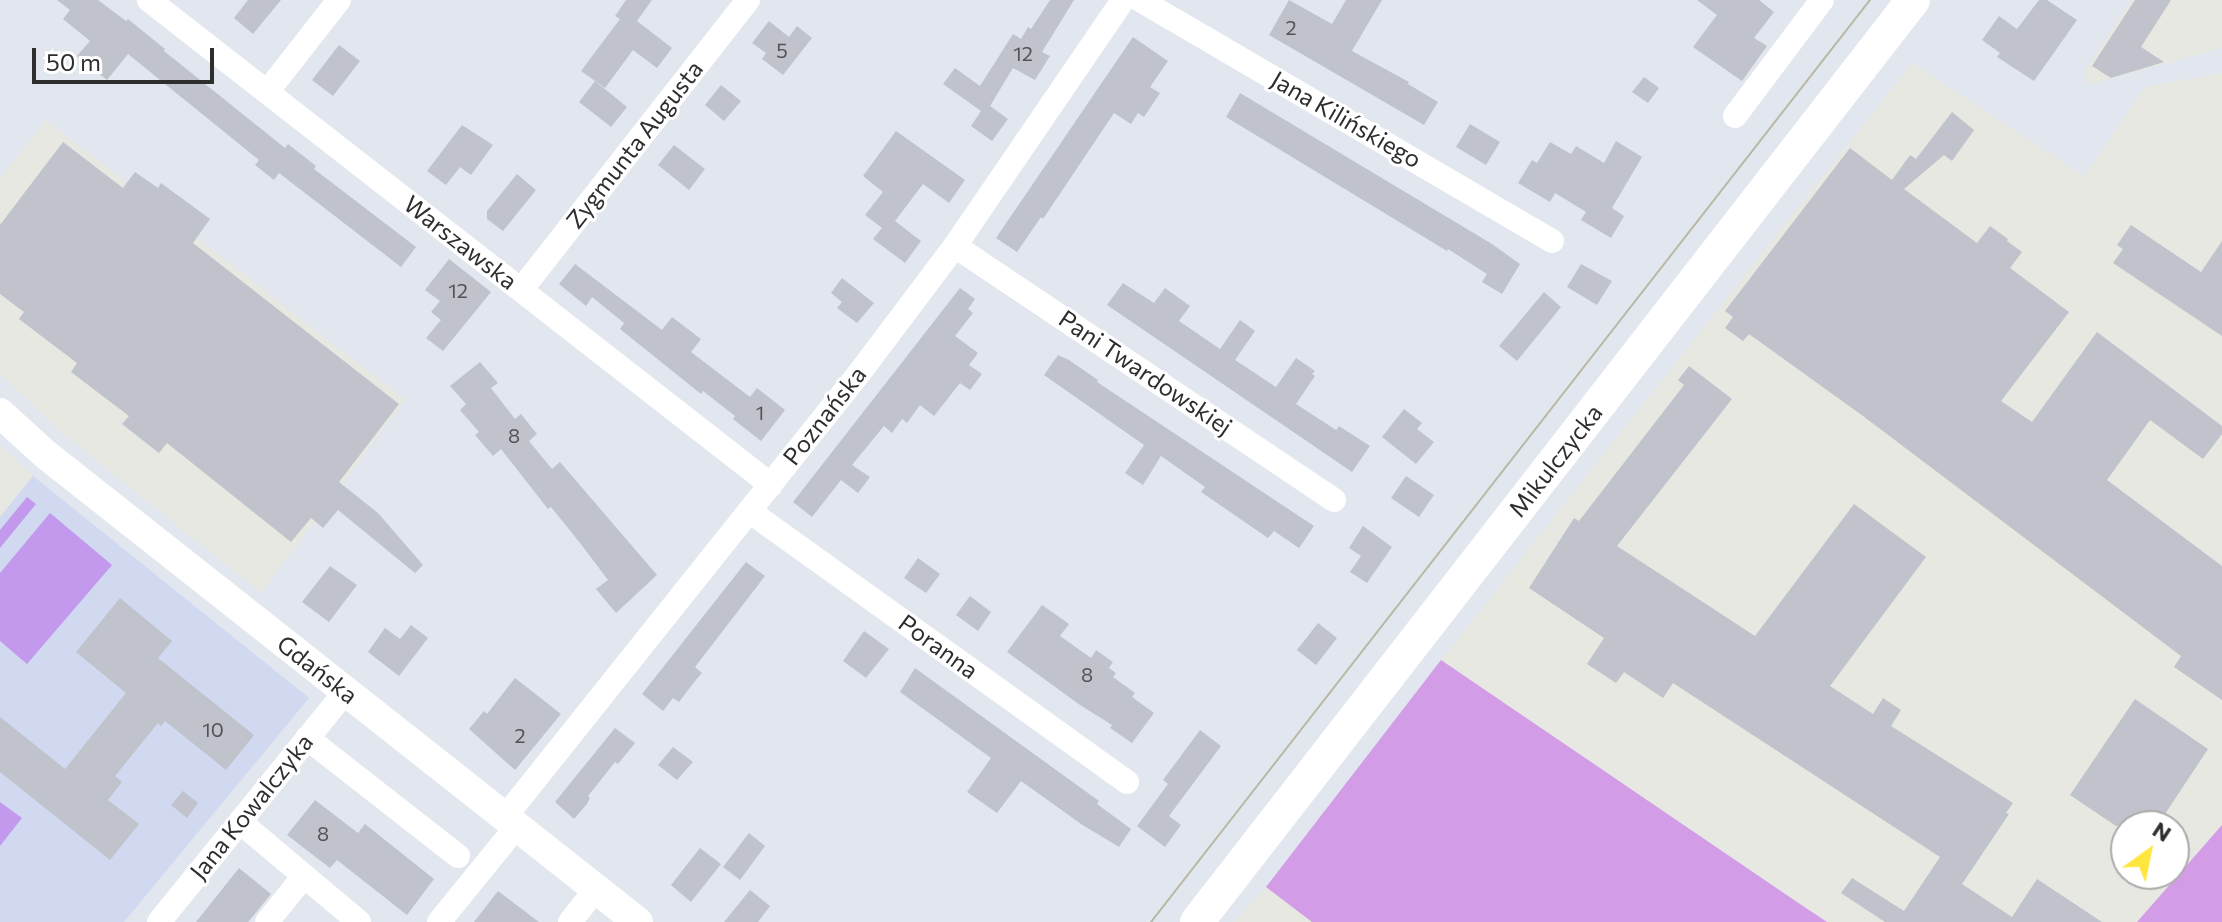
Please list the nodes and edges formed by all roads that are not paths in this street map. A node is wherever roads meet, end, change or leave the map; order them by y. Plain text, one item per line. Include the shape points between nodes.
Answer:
1 (149, 0) edge
2 (339, 0) edge
3 (748, 0) edge
4 (1123, 0) edge
5 (1140, 0) edge
6 (1913, 0) edge
7 (1817, 2) edge
8 (267, 92) junction
9 (1735, 116) dead end
10 (1552, 241) dead end
11 (955, 246) junction
12 (521, 290) junction
13 (0, 413) edge
14 (771, 485) junction
15 (1334, 500) dead end
16 (749, 511) junction
17 (345, 692) junction
18 (307, 738) junction
19 (1127, 782) dead end
20 (240, 822) junction
21 (511, 822) junction
22 (458, 856) dead end
23 (304, 876) junction
24 (596, 889) junction
25 (159, 922) edge
26 (267, 922) edge
27 (359, 922) edge
28 (439, 922) edge
29 (570, 922) edge
30 (638, 922) edge
31 (1197, 922) edge

1 - 8 street, Warszawska
2 - 8 street
3 - 12 street, Zygmunta Augusta
4 - 11 street, Poznańska
5 - 10 street, Jana Kilińskiego
6 - 31 main road, Mikulczycka
7 - 9 street
8 - 12 street, Warszawska
11 - 14 street, Poznańska
11 - 15 street, Pani Twardowskiej
12 - 14 street, Warszawska
13 - 17 street, Gdańska
14 - 16 street, Poznańska
16 - 19 street, Poranna
16 - 21 street, Poznańska
17 - 18 street, Jana Kowalczyka
17 - 21 street, Gdańska
18 - 20 street, Jana Kowalczyka
18 - 22 street
20 - 23 street
20 - 25 street, Jana Kowalczyka
21 - 24 street, Gdańska
21 - 28 street, Poznańska
23 - 26 street
23 - 27 street
24 - 29 street
24 - 30 street, Gdańska

